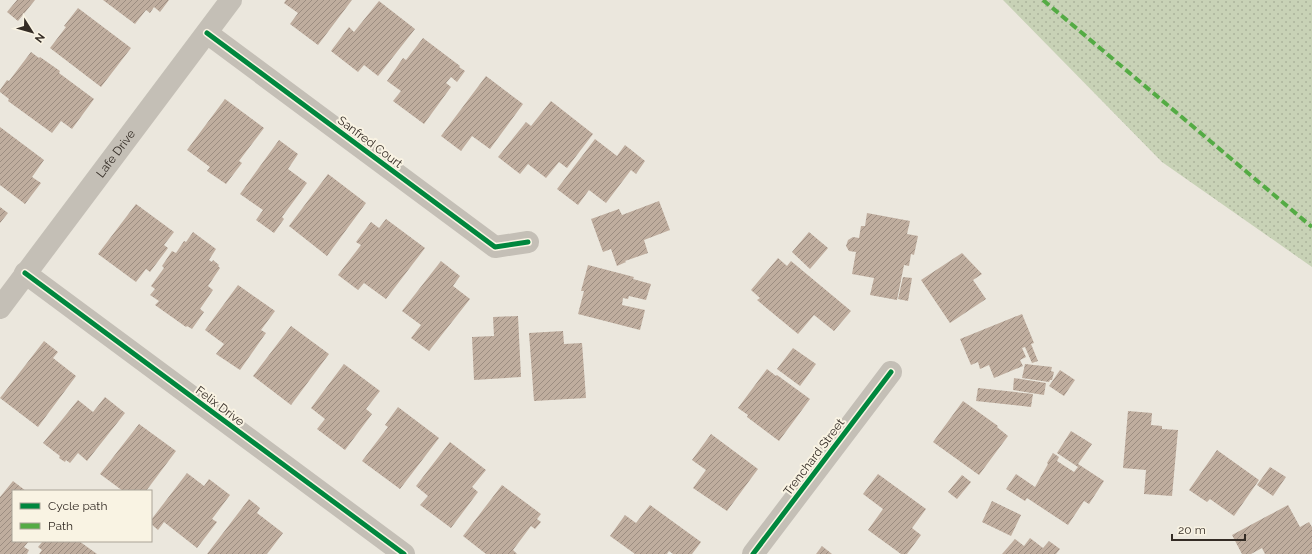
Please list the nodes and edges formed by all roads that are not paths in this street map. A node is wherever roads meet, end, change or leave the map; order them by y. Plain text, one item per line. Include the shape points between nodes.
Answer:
1 (231, 0) edge
2 (206, 33) junction
3 (528, 242) dead end
4 (25, 274) junction
5 (0, 308) edge
6 (892, 372) dead end
7 (404, 554) edge
8 (753, 554) edge

1 - 2 street, Lafe Drive
2 - 3 street, Sanfred Court via 495,246
2 - 4 street, Lafe Drive
4 - 5 street, Lafe Drive
4 - 7 street, Felix Drive
6 - 8 street, Trenchard Street

